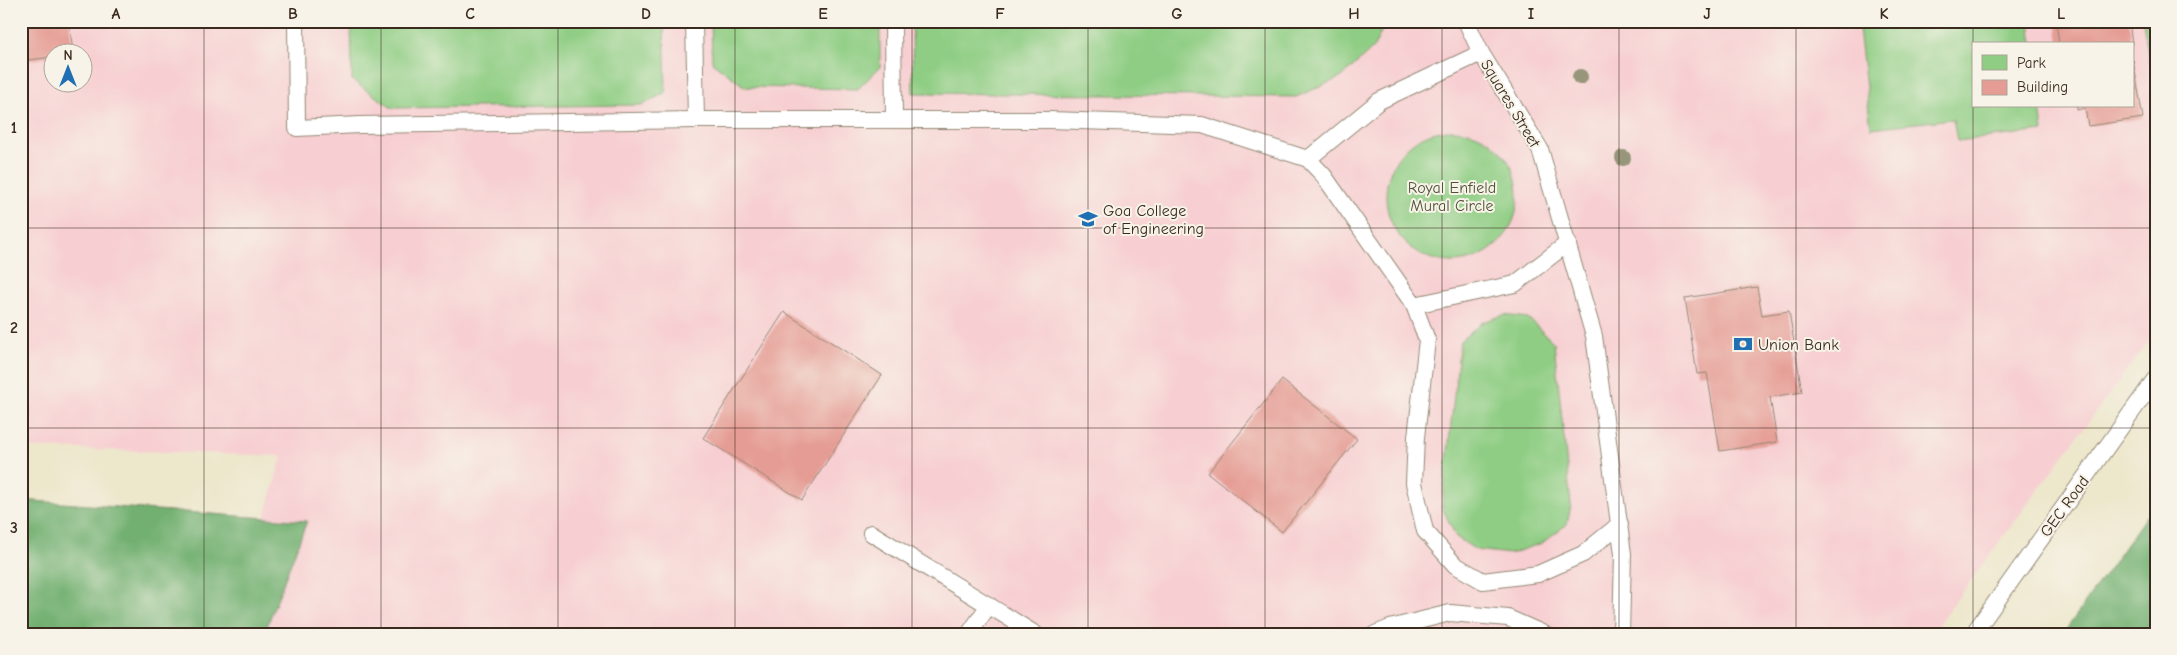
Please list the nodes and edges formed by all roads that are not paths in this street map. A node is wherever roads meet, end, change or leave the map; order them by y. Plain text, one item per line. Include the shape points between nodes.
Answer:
1 (296, 21) edge
2 (694, 21) edge
3 (893, 21) edge
4 (1466, 21) edge
5 (1481, 53) junction
6 (696, 120) junction
7 (894, 120) junction
8 (1308, 159) junction
9 (1568, 244) junction
10 (1414, 305) junction
11 (2156, 378) edge
12 (1620, 524) junction
13 (871, 533) dead end
14 (989, 605) junction
15 (970, 634) edge
16 (1035, 634) edge
17 (1375, 634) edge
18 (1544, 634) edge
19 (1621, 634) edge
20 (1973, 634) edge

1 - 6 lane via 297,128
2 - 6 lane
3 - 7 lane
4 - 5 lane, Squares Street
5 - 8 lane via 1379,101
5 - 9 lane, Squares Street via 1540,149
6 - 7 lane
7 - 8 lane via 1050,120 1202,125
8 - 10 lane via 1324,176
9 - 10 lane via 1514,284
9 - 12 lane, Squares Street via 1594,336
10 - 12 lane via 1427,340 1414,483 1426,531 1455,565 1482,581 1538,574 1583,554
11 - 20 lane, GEC Road
12 - 19 lane, Squares Street via 1624,554
13 - 14 lane
14 - 15 lane
14 - 16 lane
17 - 18 lane via 1450,613 1508,618

